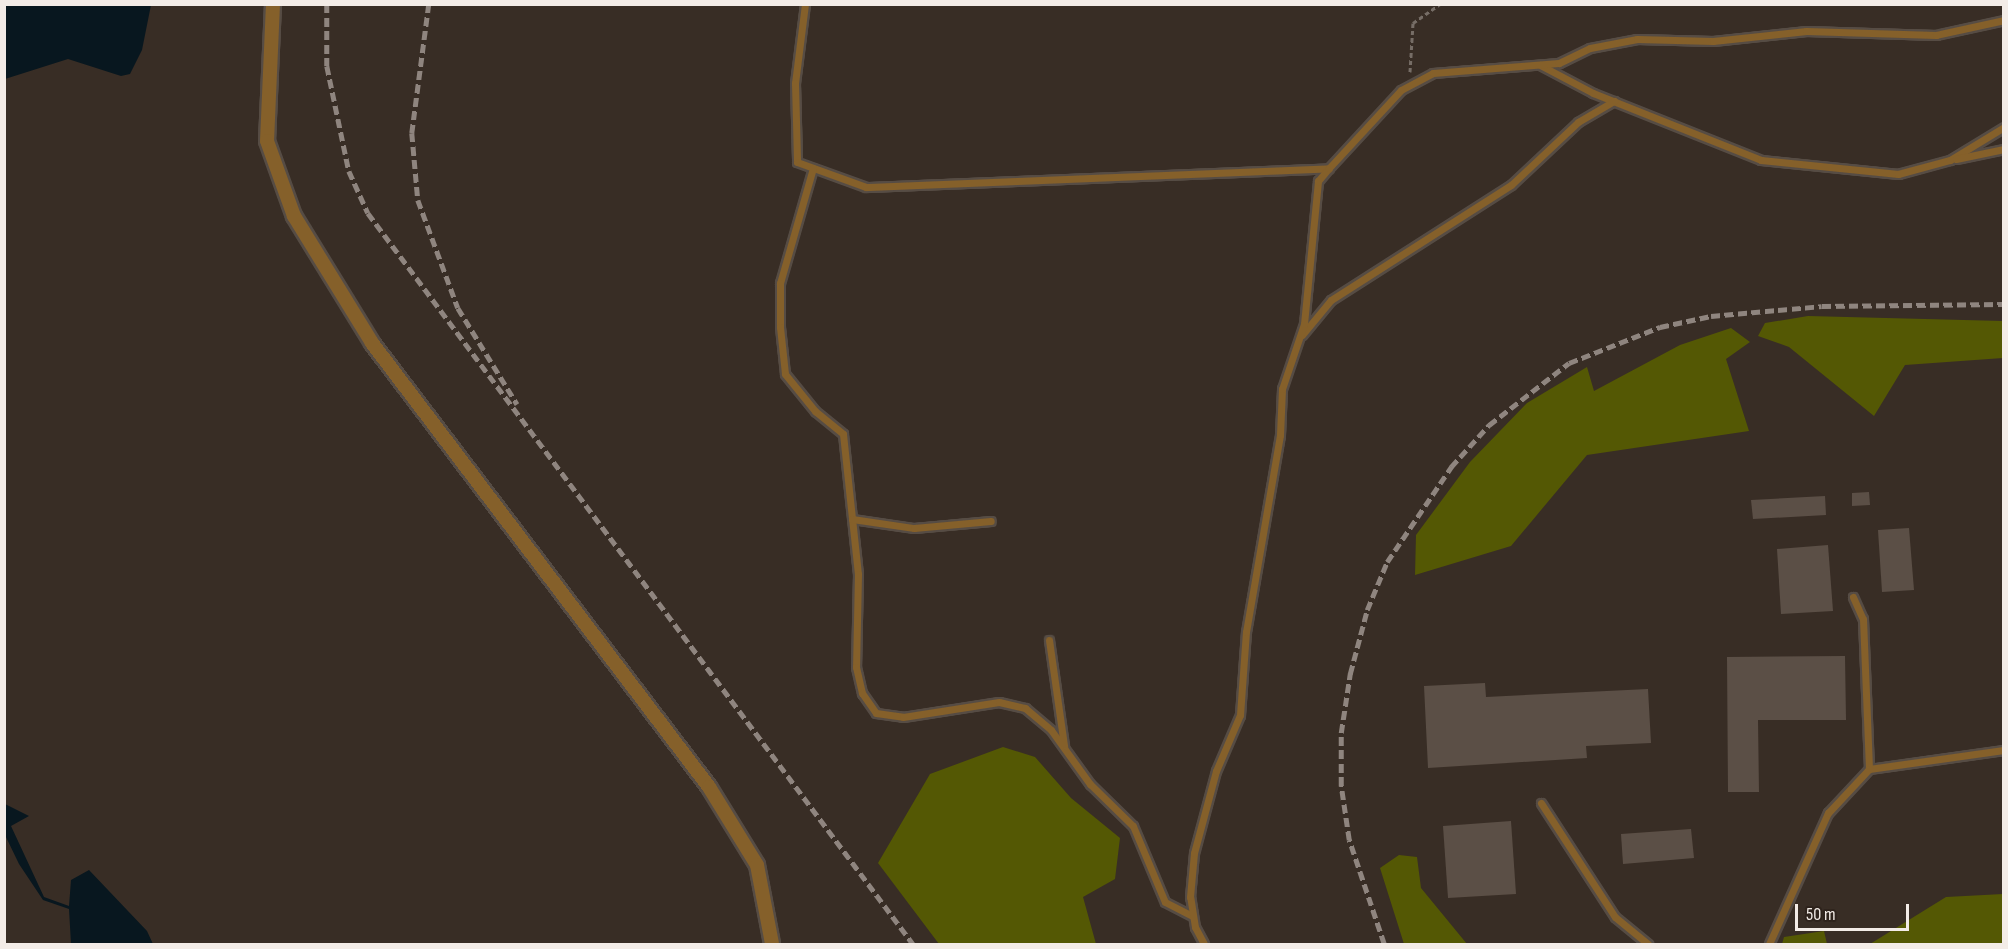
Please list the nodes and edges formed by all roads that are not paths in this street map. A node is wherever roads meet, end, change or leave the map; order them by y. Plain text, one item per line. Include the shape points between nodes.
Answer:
1 (273, 4) edge
2 (805, 4) edge
3 (2004, 20) edge
4 (1540, 64) junction
5 (1614, 101) junction
6 (2004, 127) edge
7 (2004, 149) edge
8 (1950, 160) junction
9 (813, 168) junction
10 (1329, 168) junction
11 (1298, 340) junction
12 (852, 519) junction
13 (991, 521) dead end
14 (1853, 597) dead end
15 (1048, 640) dead end
16 (1065, 749) junction
17 (2004, 750) edge
18 (1869, 769) junction
19 (1541, 802) dead end
20 (1193, 916) junction
21 (772, 945) edge
22 (1204, 945) edge
23 (1648, 945) edge
24 (1769, 945) edge

1 - 21 street via 267,141 294,216 372,343 710,787 757,865
2 - 9 lane via 795,84 797,162
3 - 4 lane via 1936,35 1806,31 1713,41 1637,39
4 - 5 lane
4 - 10 lane via 1433,73 1408,86
5 - 8 lane via 1761,160 1898,174
5 - 11 lane via 1578,122 1511,185 1331,300
6 - 8 lane
7 - 8 lane
9 - 10 lane via 866,187
9 - 12 lane via 780,283 785,374 815,411 843,434
10 - 11 lane via 1318,181
11 - 20 lane via 1282,389 1280,435 1246,632 1240,715 1216,771 1194,853
12 - 13 lane via 914,528
12 - 16 lane via 856,667 862,693 876,713 903,717 999,702 1025,708
14 - 18 lane via 1863,620
15 - 16 lane
16 - 20 lane via 1089,784 1133,826 1165,902
17 - 18 lane
18 - 24 lane via 1828,813
19 - 23 lane via 1615,917
20 - 22 lane

